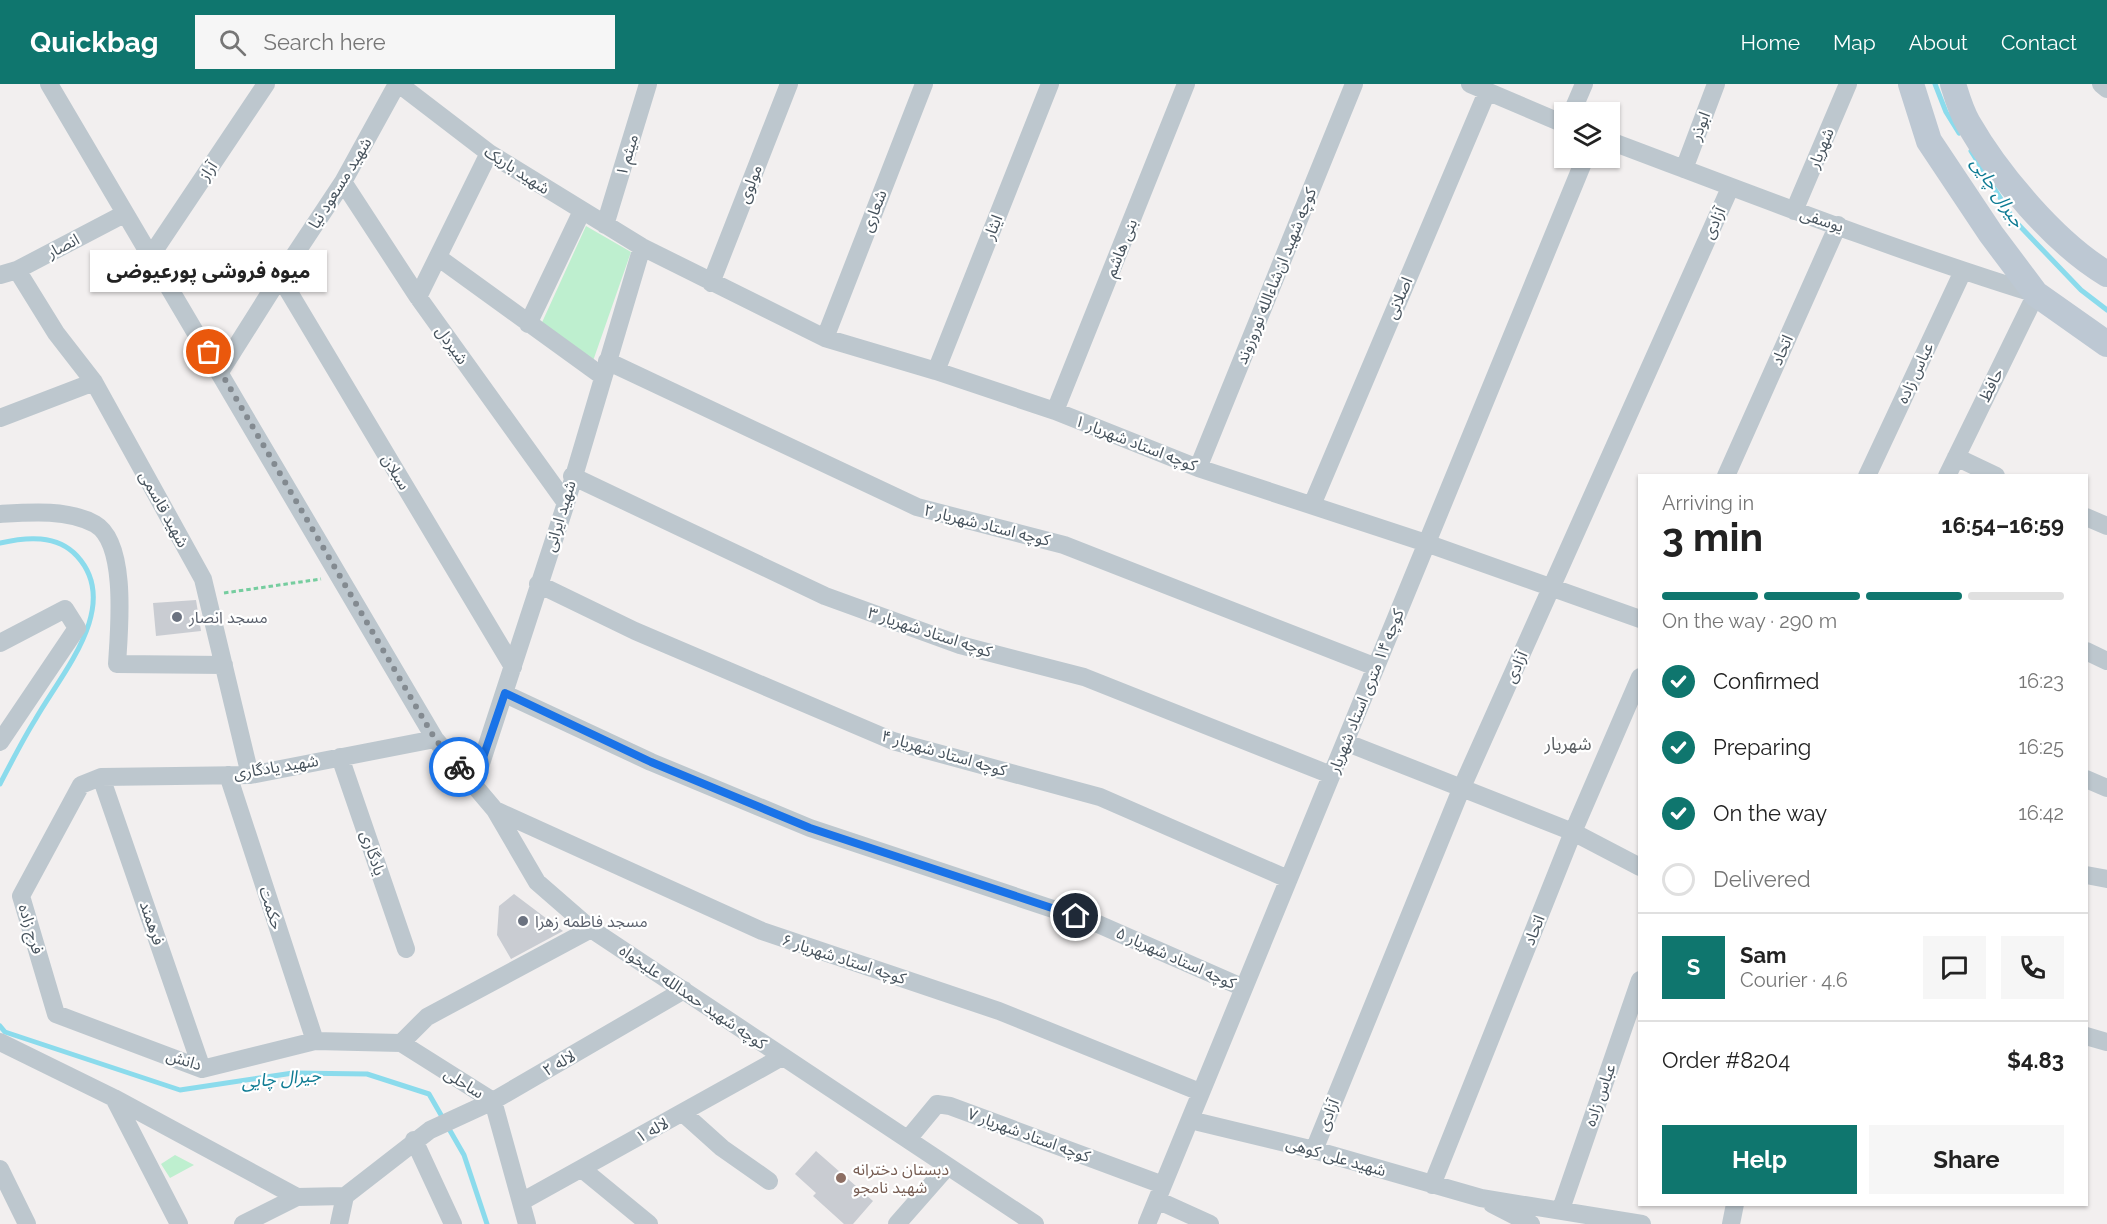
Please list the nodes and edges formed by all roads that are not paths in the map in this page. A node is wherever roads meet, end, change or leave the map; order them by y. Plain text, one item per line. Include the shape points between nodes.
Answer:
1 (49, 84) edge
2 (266, 84) edge
3 (398, 84) edge
4 (789, 84) edge
5 (924, 84) edge
6 (1050, 84) edge
7 (1186, 84) edge
8 (1354, 84) edge
9 (1470, 84) edge
10 (1584, 84) edge
11 (1716, 84) edge
12 (1848, 84) edge
13 (1911, 84) edge
14 (1953, 84) edge
15 (2101, 84) edge
16 (643, 87) edge
17 (2107, 89) edge
18 (1487, 92) junction
19 (1576, 102) edge
20 (1554, 120) edge
21 (1620, 145) edge
22 (489, 153) junction
23 (1581, 168) edge
24 (1684, 169) junction
25 (343, 182) junction
26 (1730, 188) junction
27 (582, 211) junction
28 (1794, 211) junction
29 (124, 213) junction
30 (605, 225) junction
31 (1838, 225) junction
32 (642, 247) junction
33 (150, 257) junction
34 (439, 258) junction
35 (5, 269) edge
36 (1963, 272) junction
37 (2107, 274) edge
38 (279, 277) junction
39 (711, 283) junction
40 (2036, 294) junction
41 (418, 297) junction
42 (528, 324) junction
43 (825, 339) junction
44 (2107, 344) edge
45 (605, 368) junction
46 (936, 371) junction
47 (220, 372) junction
48 (94, 382) junction
49 (1055, 411) junction
50 (0, 418) edge
51 (1956, 457) junction
52 (1198, 468) junction
53 (1727, 474) edge
54 (1868, 474) edge
55 (1948, 474) edge
56 (1992, 474) edge
57 (572, 476) junction
58 (566, 503) junction
59 (1312, 505) junction
60 (0, 514) edge
61 (2088, 518) edge
62 (2107, 526) edge
63 (1426, 543) junction
64 (538, 584) junction
65 (1553, 587) junction
66 (1638, 618) edge
67 (0, 643) edge
68 (2088, 652) edge
69 (2107, 661) edge
70 (224, 665) junction
71 (513, 667) junction
72 (1376, 667) junction
73 (1638, 682) edge
74 (505, 693) junction
75 (8, 722) edge
76 (435, 739) junction
77 (0, 742) edge
78 (1345, 742) junction
79 (340, 757) junction
80 (228, 775) junction
81 (250, 775) junction
82 (1331, 775) junction
83 (102, 777) junction
84 (2088, 780) edge
85 (474, 784) junction
86 (81, 785) joint
87 (1462, 787) junction
88 (2107, 788) edge
89 (495, 810) junction
90 (1573, 832) junction
91 (1638, 866) edge
92 (2088, 875) edge
93 (2107, 878) edge
94 (1288, 879) junction
95 (591, 929) junction
96 (406, 950) dead end
97 (1638, 986) edge
98 (1244, 988) junction
99 (684, 990) junction
100 (56, 1014) joint
101 (2088, 1037) edge
102 (315, 1041) junction
103 (0, 1042) edge
104 (2107, 1042) edge
105 (401, 1043) junction
106 (782, 1057) junction
107 (202, 1069) junction
108 (1200, 1092) junction
109 (114, 1098) junction
110 (493, 1101) junction
111 (683, 1113) junction
112 (1190, 1119) junction
113 (908, 1139) junction
114 (414, 1140) junction
115 (1314, 1150) junction
116 (946, 1167) junction
117 (0, 1169) edge
118 (582, 1169) junction
119 (769, 1181) dead end
120 (1432, 1185) junction
121 (1160, 1192) junction
122 (345, 1196) junction
123 (297, 1197) junction
124 (1481, 1198) junction
125 (521, 1202) junction
126 (1735, 1206) edge
127 (1562, 1209) junction
128 (27, 1224) edge
129 (178, 1224) edge
130 (243, 1224) edge
131 (339, 1224) edge
132 (453, 1224) edge
133 (527, 1224) edge
134 (649, 1224) edge
135 (897, 1224) edge
136 (1035, 1224) edge
137 (1147, 1224) edge
138 (1210, 1224) edge
139 (1531, 1224) edge
140 (1642, 1224) edge
141 (1731, 1224) edge

1 - 29 street, کوچه شهید حمدالله علیخواه
2 - 33 street, آراز
3 - 22 street, شهید باریک
3 - 25 street, شهید مسعود نیا
4 - 39 street, مولوی
5 - 43 street, شعاری
6 - 46 street, ایثار
7 - 49 street, بنی هاشم
8 - 52 street, کوچه شهید ان‌شاءالله نوروزوند
9 - 18 street
10 - 19 street
11 - 24 street, ابوذر
12 - 28 street, شهریار
13 - 40 street via 1929,141
14 - 37 street via 1966,121 1998,169 2033,211
15 - 17 street
16 - 30 street, میثم ۱
18 - 20 street
18 - 59 street, اصلانی
21 - 24 street, یوسفی
22 - 27 street, شهید باریک
22 - 34 street
23 - 63 street, کوچه ۱۴ متری استاد شهریار
24 - 26 street, یوسفی
25 - 38 street, شهید مسعود نیا
25 - 41 street, شیردل
26 - 28 street, یوسفی
26 - 65 street, آزادی
27 - 30 street, شهید باریک
27 - 42 street
28 - 31 street, یوسفی
29 - 33 street, کوچه شهید حمدالله علیخواه
29 - 35 street, انصار
30 - 32 street, شهید باریک
31 - 36 street, یوسفی
31 - 53 street, اتحاد
32 - 39 street, کوچه استاد شهریار ۱
32 - 45 street, شهید ایرانی
33 - 47 street, کوچه شهید حمدالله علیخواه
34 - 41 street
34 - 42 street, کوچه استاد شهریار ۲
35 - 48 street, شهید قاسمی
36 - 40 street, یوسفی
36 - 54 street, عباس زاده
38 - 47 street, شهید مسعود نیا
38 - 71 street, سبلان
39 - 43 street, کوچه استاد شهریار ۱
40 - 44 street
40 - 51 street, حافظ
41 - 58 street, شیردل
42 - 45 street, کوچه استاد شهریار ۲
43 - 46 street, کوچه استاد شهریار ۱
45 - 57 street, شهید ایرانی
45 - 72 street, کوچه استاد شهریار ۲ via 917,507 1064,545
46 - 49 street, کوچه استاد شهریار ۱
47 - 76 street, کوچه شهید حمدالله علیخواه
48 - 50 street
48 - 70 street, شهید قاسمی via 203,579
49 - 52 street, کوچه استاد شهریار ۱
51 - 55 street, حافظ
51 - 56 street
52 - 59 street, کوچه استاد شهریار ۱
57 - 58 street, شهید ایرانی
57 - 82 street, کوچه استاد شهریار ۳ via 825,596 960,645 1084,677
58 - 64 street, شهید ایرانی
59 - 63 street, کوچه استاد شهریار ۱
60 - 70 street via 66,515 96,525 111,544 121,589 117,664
61 - 62 street
63 - 65 street, کوچه استاد شهریار ۱
63 - 72 street, کوچه ۱۴ متری استاد شهریار
64 - 71 street, شهید ایرانی
64 - 94 street, کوچه استاد شهریار ۴ via 635,631 893,741 1100,797
65 - 66 street, کوچه استاد شهریار ۱
65 - 87 street, آزادی
67 - 75 street via 65,609 77,628
68 - 69 street
70 - 81 street, شهید قاسمی
71 - 74 street, شهید ایرانی
72 - 78 street, کوچه ۱۴ متری استاد شهریار
73 - 90 street, اتحاد
74 - 85 street, شهید ایرانی
74 - 98 street, کوچه استاد شهریار ۵ via 651,762 810,828 1098,924
75 - 77 street
76 - 79 street, شهید یادگاری
76 - 85 street, کوچه شهید حمدالله علیخواه
78 - 82 street, کوچه ۱۴ متری استاد شهریار
78 - 87 street
79 - 81 street, شهید یادگاری
79 - 96 street, یادگاری
80 - 81 street, شهید یادگاری
80 - 83 street, شهید یادگاری
80 - 102 street, حکمت
82 - 94 street, کوچه ۱۴ متری استاد شهریار
83 - 86 street, شهید یادگاری
83 - 107 street, فرهمند
84 - 88 street
85 - 89 street, کوچه شهید حمدالله علیخواه
86 - 100 street, فرج زاده via 21,896
87 - 90 street
87 - 115 street, آزادی
89 - 95 street, کوچه شهید حمدالله علیخواه via 537,882
89 - 108 street, کوچه استاد شهریار ۶ via 762,932 999,1011
90 - 91 street
90 - 120 street, اتحاد
92 - 93 street
94 - 98 street, کوچه ۱۴ متری استاد شهریار
95 - 99 street, کوچه شهید حمدالله علیخواه
95 - 105 street via 427,1017
97 - 127 street, عباس زاده
98 - 108 street, کوچه ۱۴ متری استاد شهریار
99 - 106 street, کوچه شهید حمدالله علیخواه
99 - 110 street, لاله ۲
100 - 107 street, دانش
101 - 104 street
102 - 105 street
102 - 107 street, دانش
103 - 109 street
105 - 110 street, ساحلی
106 - 111 street, لاله ۱
106 - 113 street, کوچه شهید حمدالله علیخواه
108 - 112 street, کوچه ۱۴ متری استاد شهریار
109 - 123 street
109 - 129 street
110 - 114 street, لاله ۲
110 - 125 street, ساحلی
111 - 118 street, لاله ۱
111 - 119 street via 722,1148
112 - 115 street, شهید علی کوهی
112 - 121 street, کوچه ۱۴ متری استاد شهریار
113 - 116 street, کوچه شهید حمدالله علیخواه
113 - 121 street, کوچه استاد شهریار ۷ via 937,1104 950,1106
114 - 122 street, لاله ۲
114 - 132 street
115 - 120 street, شهید علی کوهی
116 - 135 street
116 - 136 street, کوچه شهید حمدالله علیخواه
117 - 128 street
118 - 125 street, لاله ۱
118 - 134 street
120 - 124 street, شهید علی کوهی
121 - 137 street, کوچه ۱۴ متری استاد شهریار
121 - 138 street
122 - 123 street
122 - 131 street
123 - 130 street
124 - 127 street, شهید علی کوهی
124 - 139 street, شهید علی کوهی
125 - 133 street, ساحلی
126 - 141 street
127 - 140 street, شهید علی کوهی

